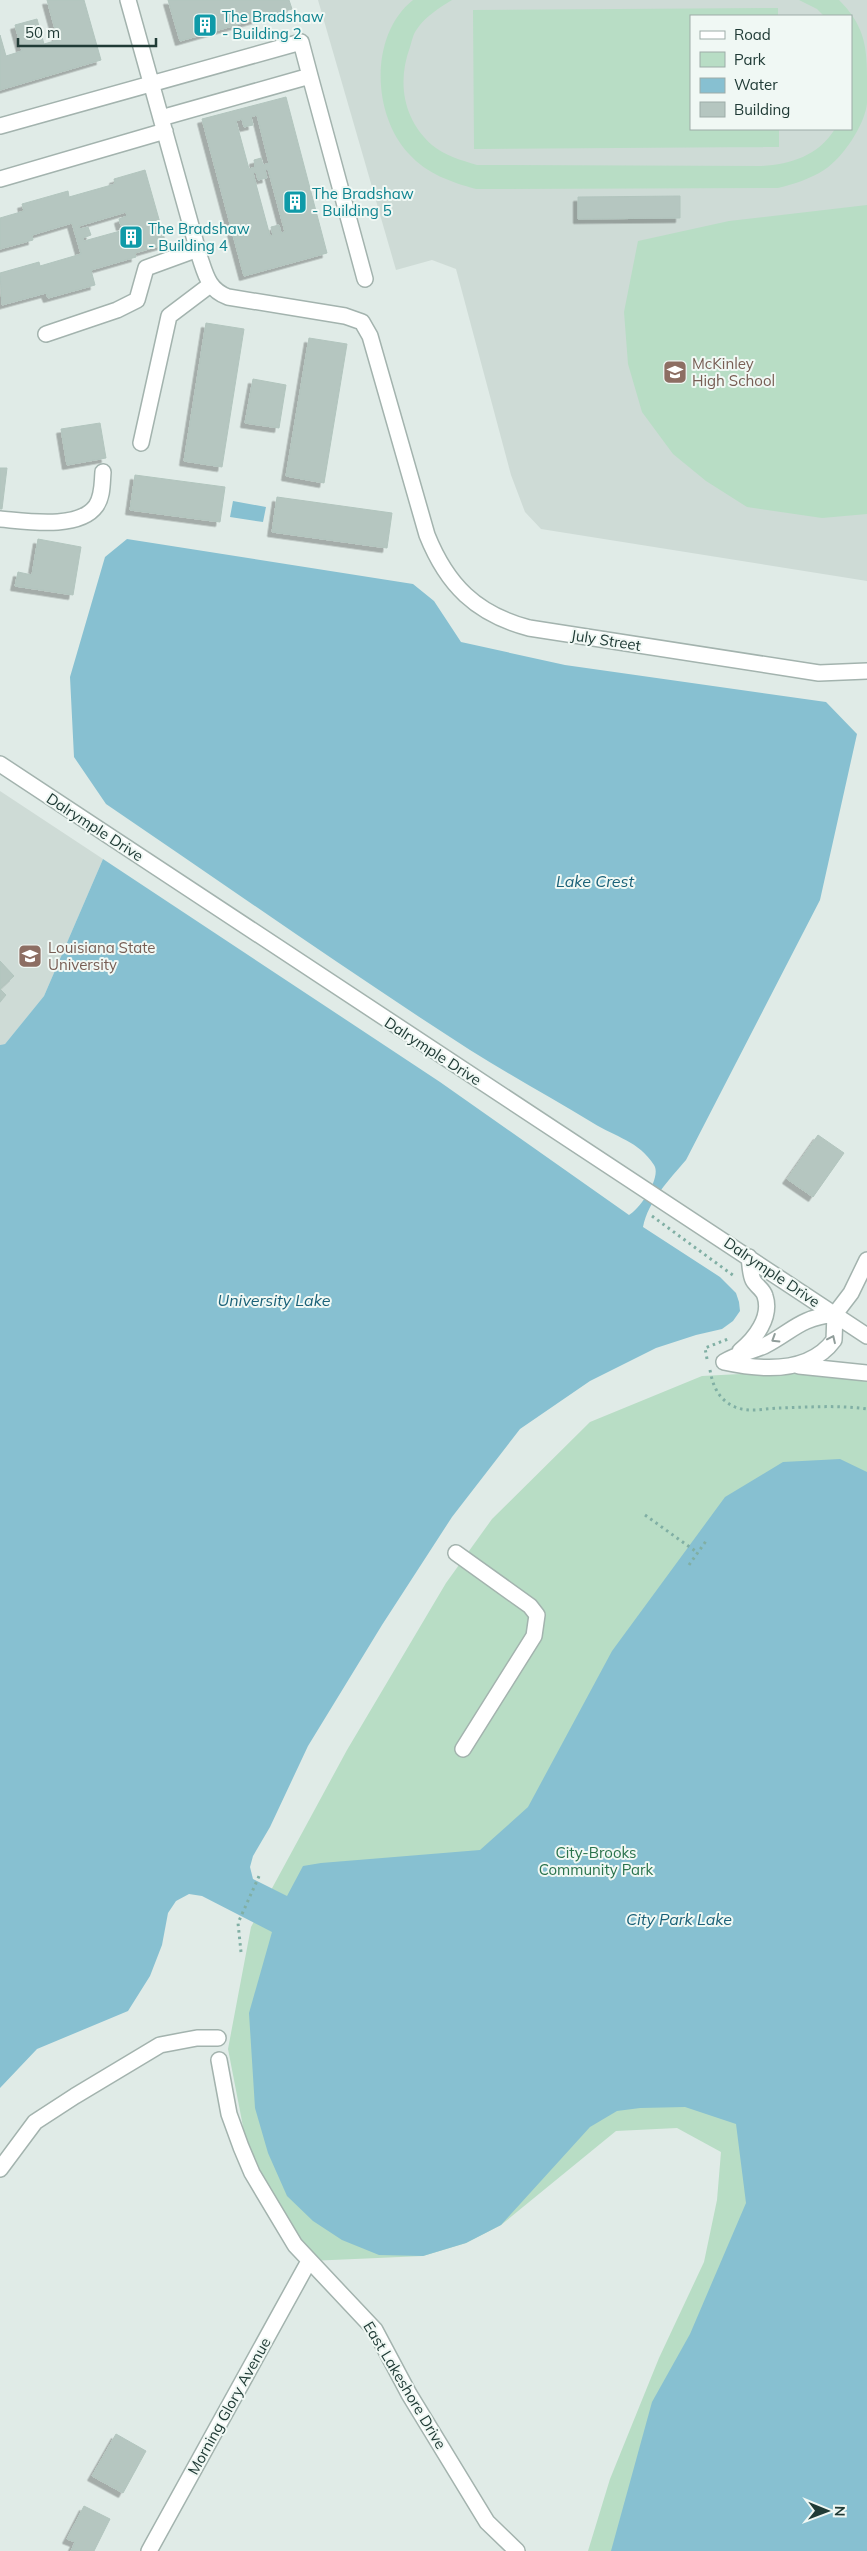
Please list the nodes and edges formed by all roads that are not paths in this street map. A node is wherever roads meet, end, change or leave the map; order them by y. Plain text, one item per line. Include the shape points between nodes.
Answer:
1 (128, 0) edge
2 (310, 76) junction
3 (151, 83) junction
4 (163, 124) junction
5 (0, 126) edge
6 (0, 179) edge
7 (198, 249) junction
8 (365, 279) dead end
9 (210, 285) junction
10 (46, 334) dead end
11 (141, 443) dead end
12 (103, 472) dead end
13 (0, 518) edge
14 (867, 671) edge
15 (0, 764) edge
16 (749, 1256) junction
17 (867, 1260) edge
18 (835, 1314) junction
19 (867, 1336) edge
20 (735, 1355) junction
21 (785, 1366) junction
22 (867, 1373) edge
23 (456, 1553) dead end
24 (463, 1749) dead end
25 (218, 2038) dead end
26 (219, 2060) dead end
27 (0, 2169) edge
28 (309, 2261) junction
29 (149, 2551) edge
30 (517, 2551) edge

1 - 3 street
2 - 3 street via 301,42
2 - 4 street
2 - 8 street
3 - 4 street
3 - 5 street
4 - 6 street
4 - 7 street
7 - 9 street
7 - 10 street via 146,268 137,300 118,310
9 - 11 street via 169,316
9 - 14 street, July Street via 216,293 228,297 345,316 362,322 370,336 436,558 473,603 510,623 547,631 819,673
12 - 13 street via 102,494 96,507 84,515 60,523
15 - 16 street, Dalrymple Drive
16 - 18 street, Dalrymple Drive
16 - 20 street via 753,1280 765,1297 766,1312 751,1342
17 - 18 street via 851,1293
18 - 19 street, Dalrymple Drive
18 -> 20 street via 814,1316 764,1346
21 -> 18 street via 808,1360 828,1347 836,1331
20 - 21 street via 724,1362 754,1368
21 - 22 street via 840,1368
23 - 24 street via 530,1606 538,1621 531,1642
25 - 27 street via 197,2038 160,2045 75,2096 35,2122
26 - 28 street, East Lakeshore Drive via 229,2114 252,2173 295,2244
28 - 29 street, Morning Glory Avenue
28 - 30 street, East Lakeshore Drive via 375,2330 409,2394 487,2522

